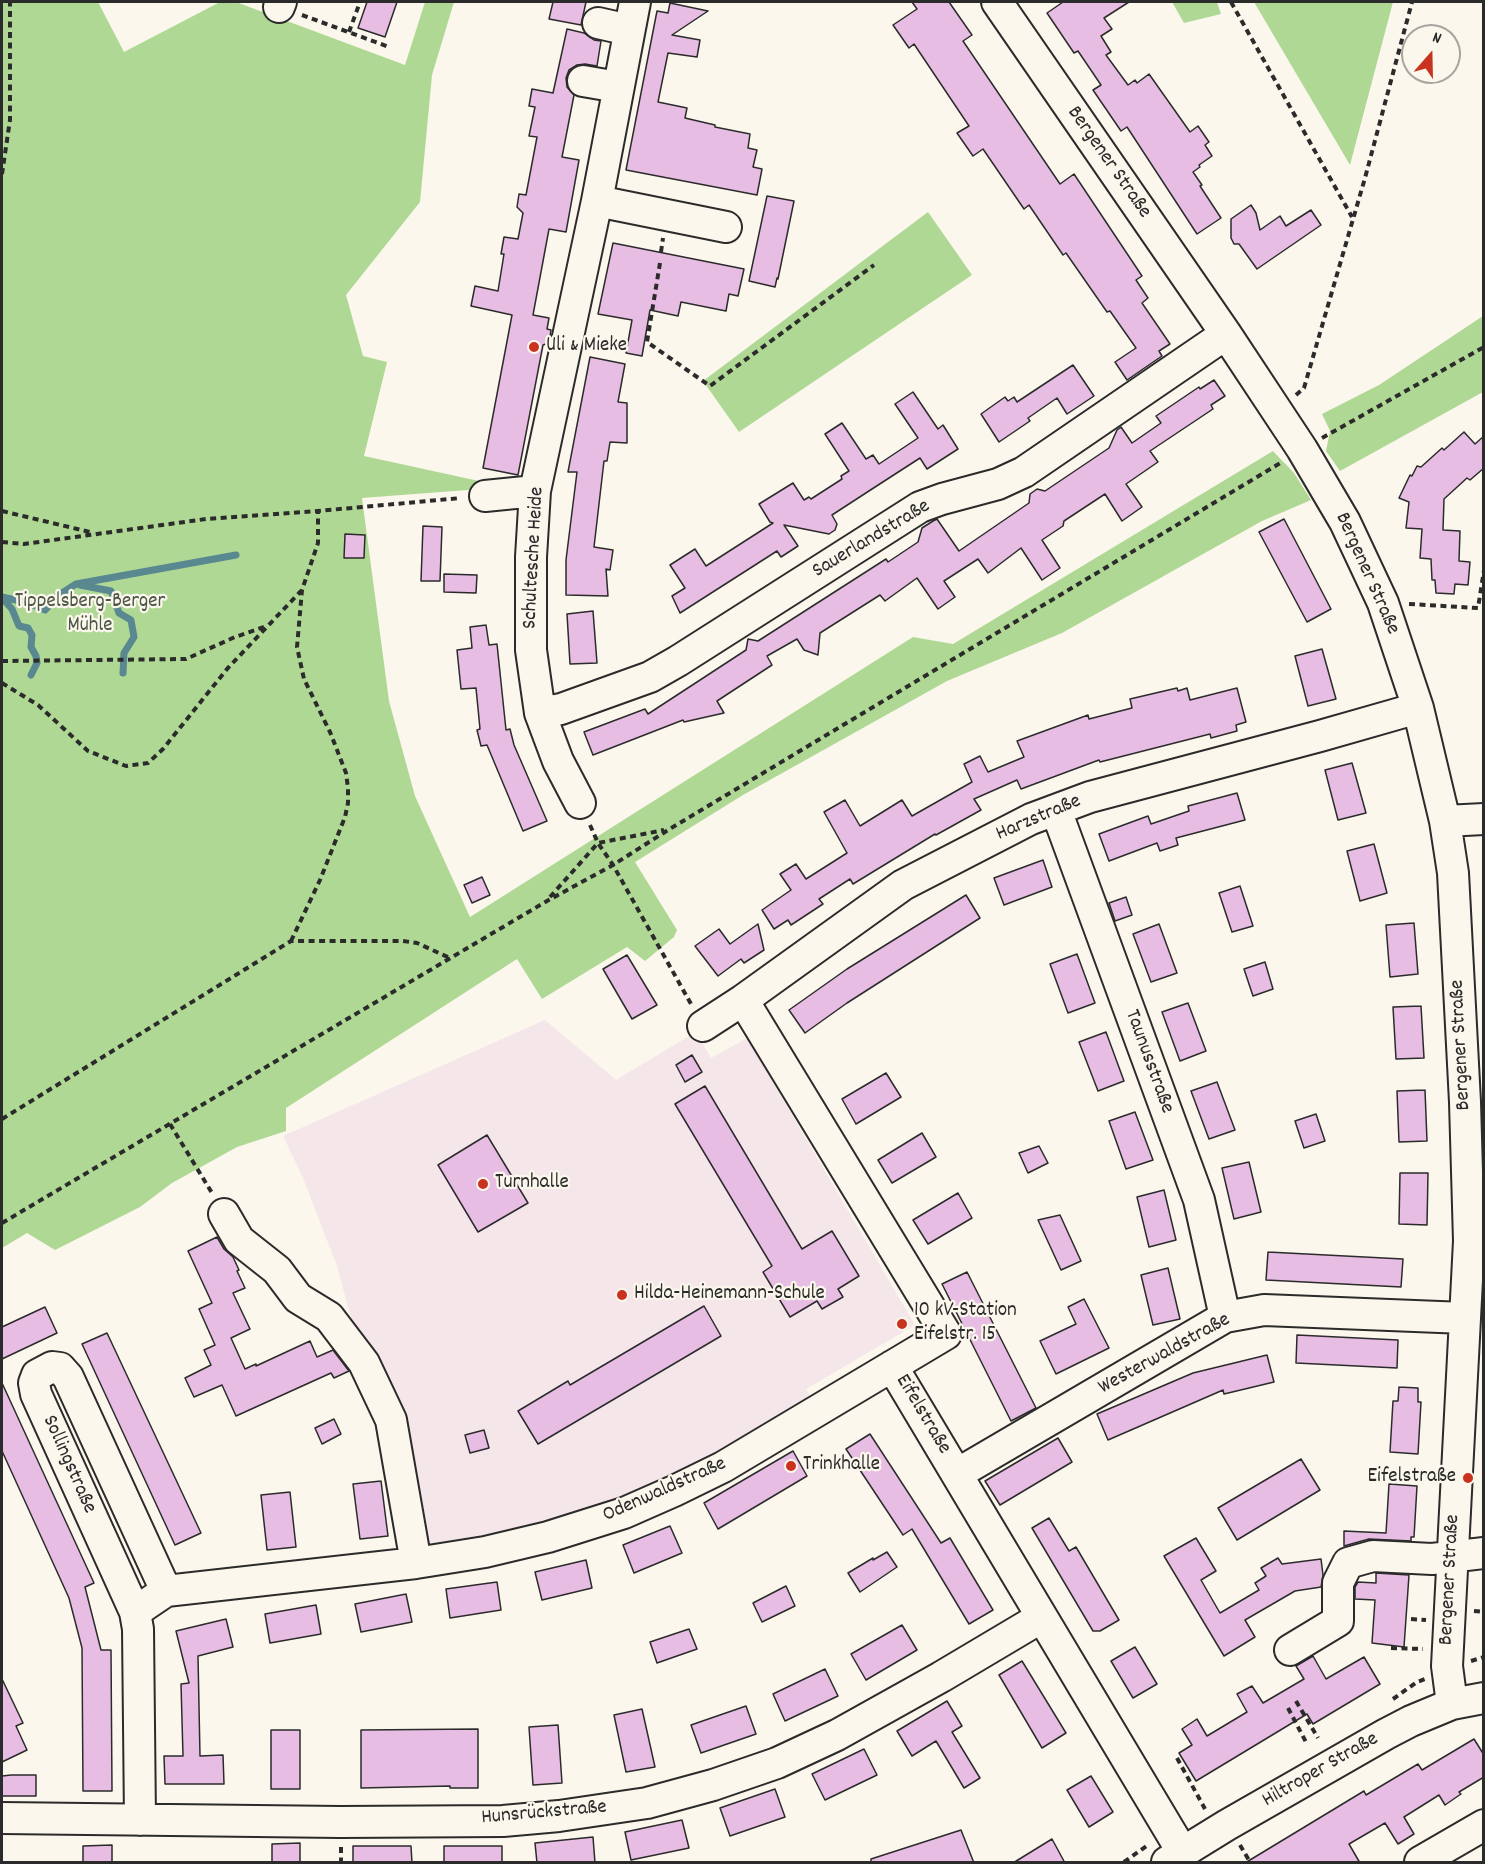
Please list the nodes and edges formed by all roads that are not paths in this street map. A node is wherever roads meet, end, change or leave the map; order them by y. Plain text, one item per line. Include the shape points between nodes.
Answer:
1 (635, 2) edge
2 (997, 2) edge
3 (598, 23) dead end
4 (629, 30) junction
5 (583, 81) dead end
6 (618, 87) junction
7 (597, 201) junction
8 (726, 227) dead end
9 (1226, 334) junction
10 (535, 491) junction
11 (485, 496) road end
12 (1418, 708) junction
13 (540, 713) junction
14 (580, 803) dead end
15 (1056, 810) junction
16 (1484, 819) edge
17 (1445, 821) junction
18 (743, 1000) junction
19 (703, 1026) road end
20 (224, 1214) road end
21 (1476, 1243) edge
22 (1225, 1317) junction
23 (1465, 1318) junction
24 (892, 1366) junction
25 (957, 1474) junction
26 (1484, 1553) edge
27 (1453, 1556) junction
28 (416, 1563) junction
29 (166, 1591) junction
30 (135, 1612) junction
31 (1042, 1617) junction
32 (1290, 1650) dead end
33 (1484, 1698) edge
34 (1452, 1704) junction
35 (2, 1818) edge
36 (140, 1820) junction
37 (1484, 1825) edge
38 (1164, 1855) edge
39 (1420, 1863) edge

1 - 4 street, Schultesche Heide
2 - 9 street, Bergener Straße
3 - 4 street
4 - 6 street, Schultesche Heide
5 - 6 street
6 - 7 street, Schultesche Heide
7 - 8 street
7 - 10 street, Schultesche Heide
9 - 12 street, Bergener Straße via 1345,522 1383,603
9 - 13 street, Sauerlandstraße via 1024,472 998,484 920,507 650,677
10 - 11 street
10 - 13 street, Schultesche Heide via 531,650
12 - 15 street, Harzstraße via 1090,797
12 - 17 street, Bergener Straße
13 - 14 street, Schultesche Heide via 558,761
15 - 18 street, Harzstraße via 903,885
15 - 22 street, Taunusstraße via 1198,1200
16 - 17 street
17 - 21 street, Bergener Straße via 1453,873
18 - 19 street, Harzstraße
18 - 24 street, Eifelstraße via 945,1334
20 - 28 street via 239,1240 277,1270 298,1298 329,1317 364,1363 391,1420
21 - 23 street, Bergener Straße
22 - 23 street, Westerwaldstraße via 1264,1310
22 - 25 street, Westerwaldstraße
23 - 27 street, Bergener Straße
24 - 25 street, Eifelstraße
24 - 28 street, Odenwaldstraße via 723,1467 624,1513 548,1538
25 - 31 street, Eifelstraße
26 - 27 street
27 - 32 street via 1373,1556 1348,1563 1338,1583 1338,1621
27 - 34 street, Bergener Straße via 1447,1666
28 - 29 street, Odenwaldstraße
29 - 30 street, Odenwaldstraße
29 - 30 street, Sollingstraße via 69,1377 60,1368 52,1367 37,1375 36,1394
30 - 36 street, Sollingstraße
31 - 36 street, Hunsrückstraße via 837,1735 777,1763 647,1803 503,1821
31 - 38 street, Eifelstraße
33 - 34 street, Hiltroper Straße
34 - 38 street, Hiltroper Straße via 1386,1734
35 - 36 street, Hunsrückstraße
37 - 39 street

